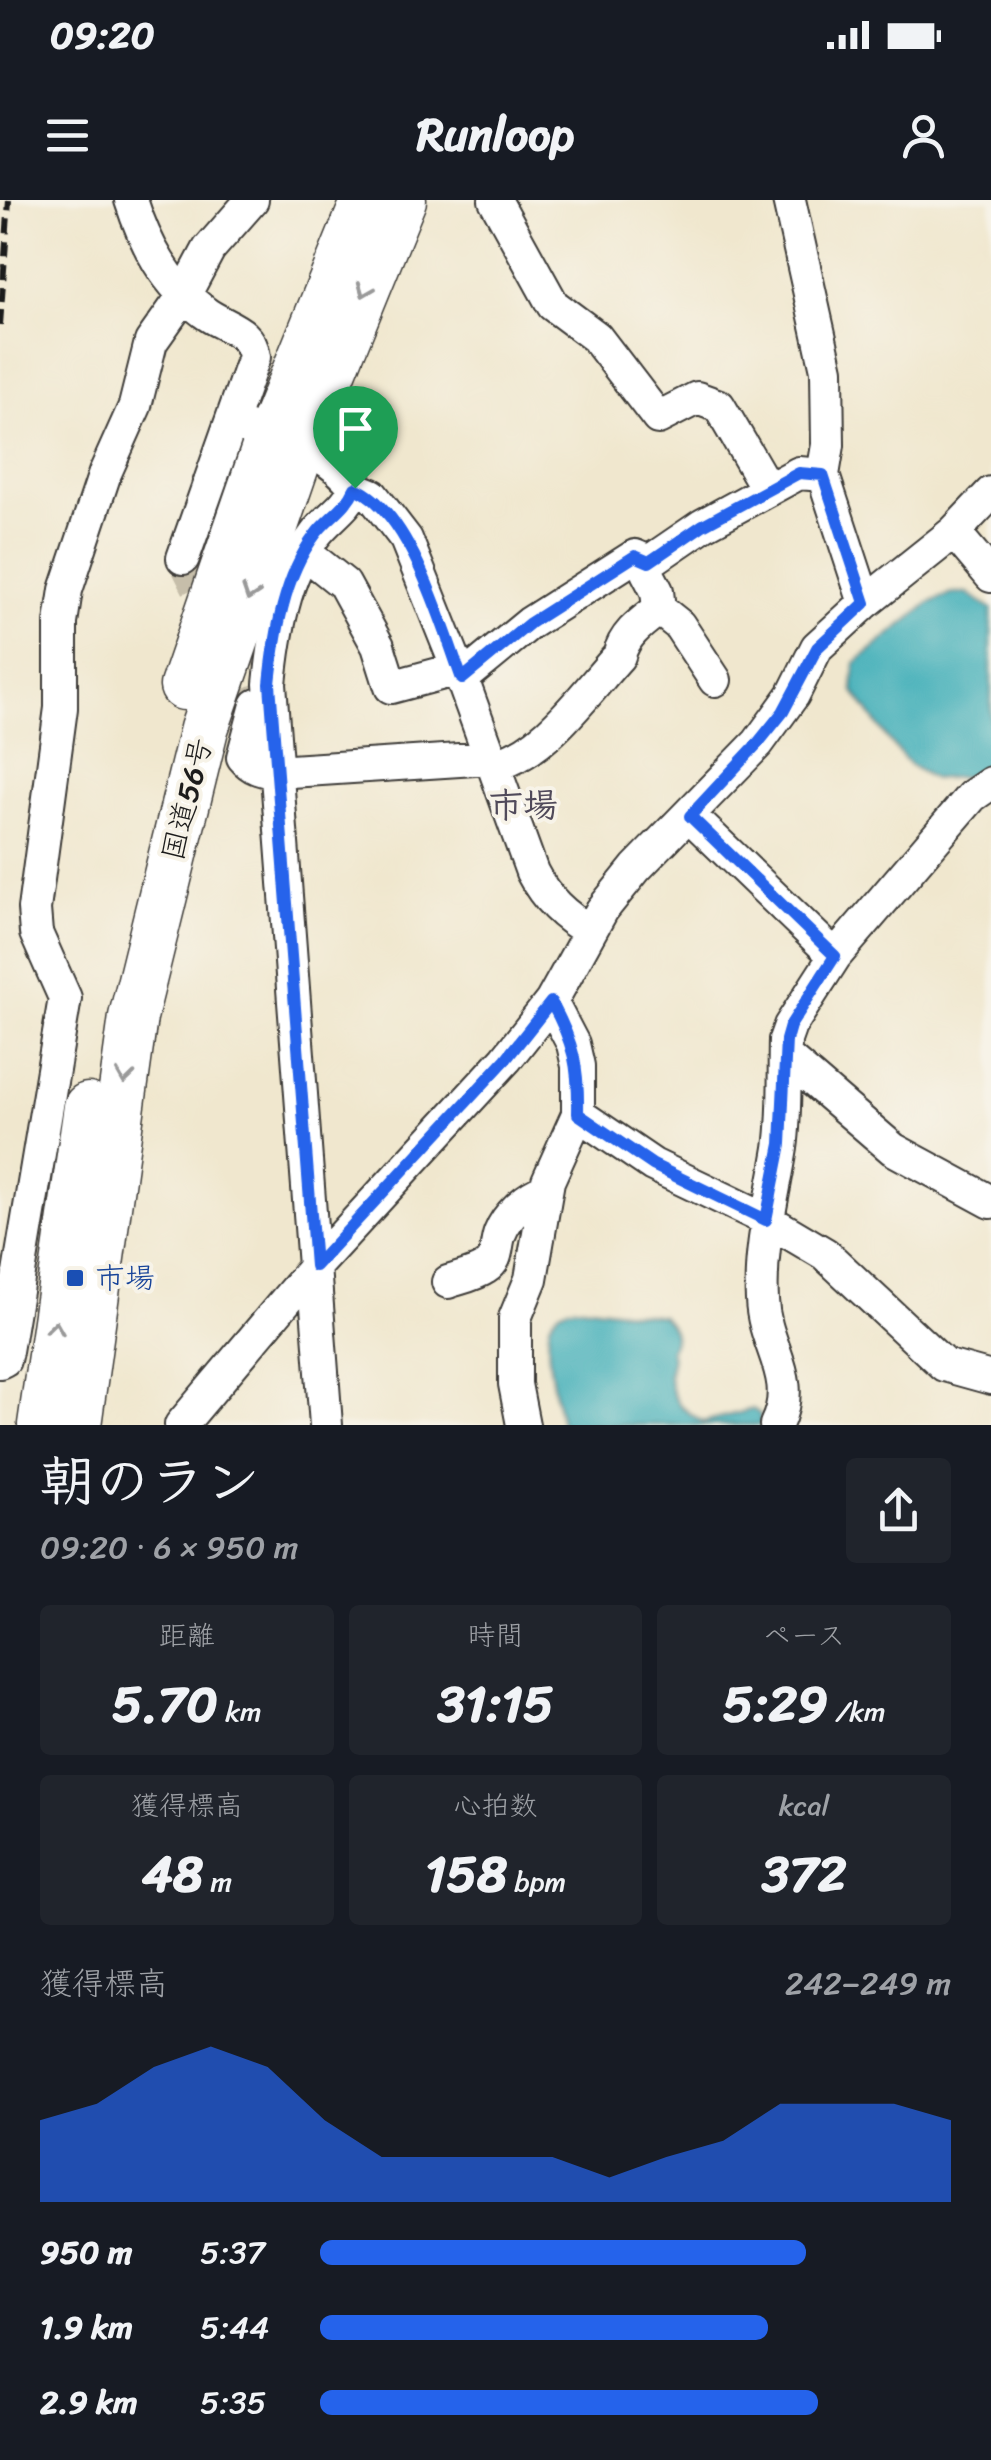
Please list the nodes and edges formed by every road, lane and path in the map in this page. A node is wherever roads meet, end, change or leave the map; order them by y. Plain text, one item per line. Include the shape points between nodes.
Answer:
1 (131, 200) edge
2 (252, 200) edge
3 (366, 200) edge
4 (402, 200) edge
5 (495, 200) edge
6 (789, 200) edge
7 (185, 294) junction
8 (267, 435) junction
9 (823, 475) junction
10 (355, 488) junction
11 (768, 490) junction
12 (991, 493) edge
13 (954, 532) junction
14 (304, 552) junction
15 (183, 558) dead end
16 (649, 562) junction
17 (991, 576) edge
18 (865, 603) junction
19 (659, 609) junction
20 (460, 674) junction
21 (715, 680) dead end
22 (258, 705) tunnel mouth
23 (491, 762) junction
24 (275, 772) junction
25 (991, 783) edge
26 (690, 816) junction
27 (590, 932) junction
28 (835, 956) junction
29 (551, 1002) junction
30 (785, 1056) junction
31 (578, 1114) junction
32 (544, 1191) junction
33 (991, 1202) edge
34 (766, 1220) junction
35 (315, 1266) junction
36 (448, 1282) dead end
37 (0, 1362) edge
38 (991, 1378) edge
39 (42, 1425) edge
40 (77, 1425) edge
41 (181, 1425) edge
42 (326, 1425) edge
43 (523, 1425) edge
44 (776, 1425) edge

1 - 7 street via 144,241
2 - 7 street via 209,249
3 - 8 highway, 国道56号
4 -> 8 highway, 国道56号
5 - 11 street via 553,304 596,337 658,418 697,398 720,406
6 - 9 street via 827,370
7 - 8 street via 253,345
7 - 37 street via 151,342 135,406 105,473 62,606 61,708 34,909 36,932 65,998
8 - 10 street via 330,460
8 - 15 street
39 -> 8 highway, 国道56号 via 103,1014 172,725
8 -> 40 highway, 国道56号 via 133,1017
9 - 11 street via 799,473
9 - 18 street
10 - 14 street
10 - 20 street via 372,495 406,539
11 - 16 street
12 - 13 street
13 - 17 street
13 - 18 street
14 - 20 street via 344,584 378,646 391,687
14 - 24 street via 274,642
16 - 19 street
16 - 20 street via 635,556
18 - 26 street via 817,648 783,712
19 - 21 street via 679,625
19 - 23 street via 637,626 619,656 543,739 523,756
20 - 23 street
22 - 24 street via 243,757 250,766
23 - 24 street
23 - 27 street via 544,895
24 - 35 street
25 - 28 street via 972,796
26 - 27 street via 636,868
26 - 28 street
27 - 29 street
28 - 30 street via 790,1026
29 - 31 street via 573,1044
29 - 35 street
30 - 33 street via 893,1149
30 - 34 street via 781,1144
31 - 32 street
31 - 34 street via 653,1165
32 - 36 street via 508,1219 486,1268
32 - 43 street via 531,1279 514,1329
34 - 38 street via 824,1254 944,1366
34 - 44 street via 763,1323 783,1375 785,1406
35 - 41 street
35 - 42 street

